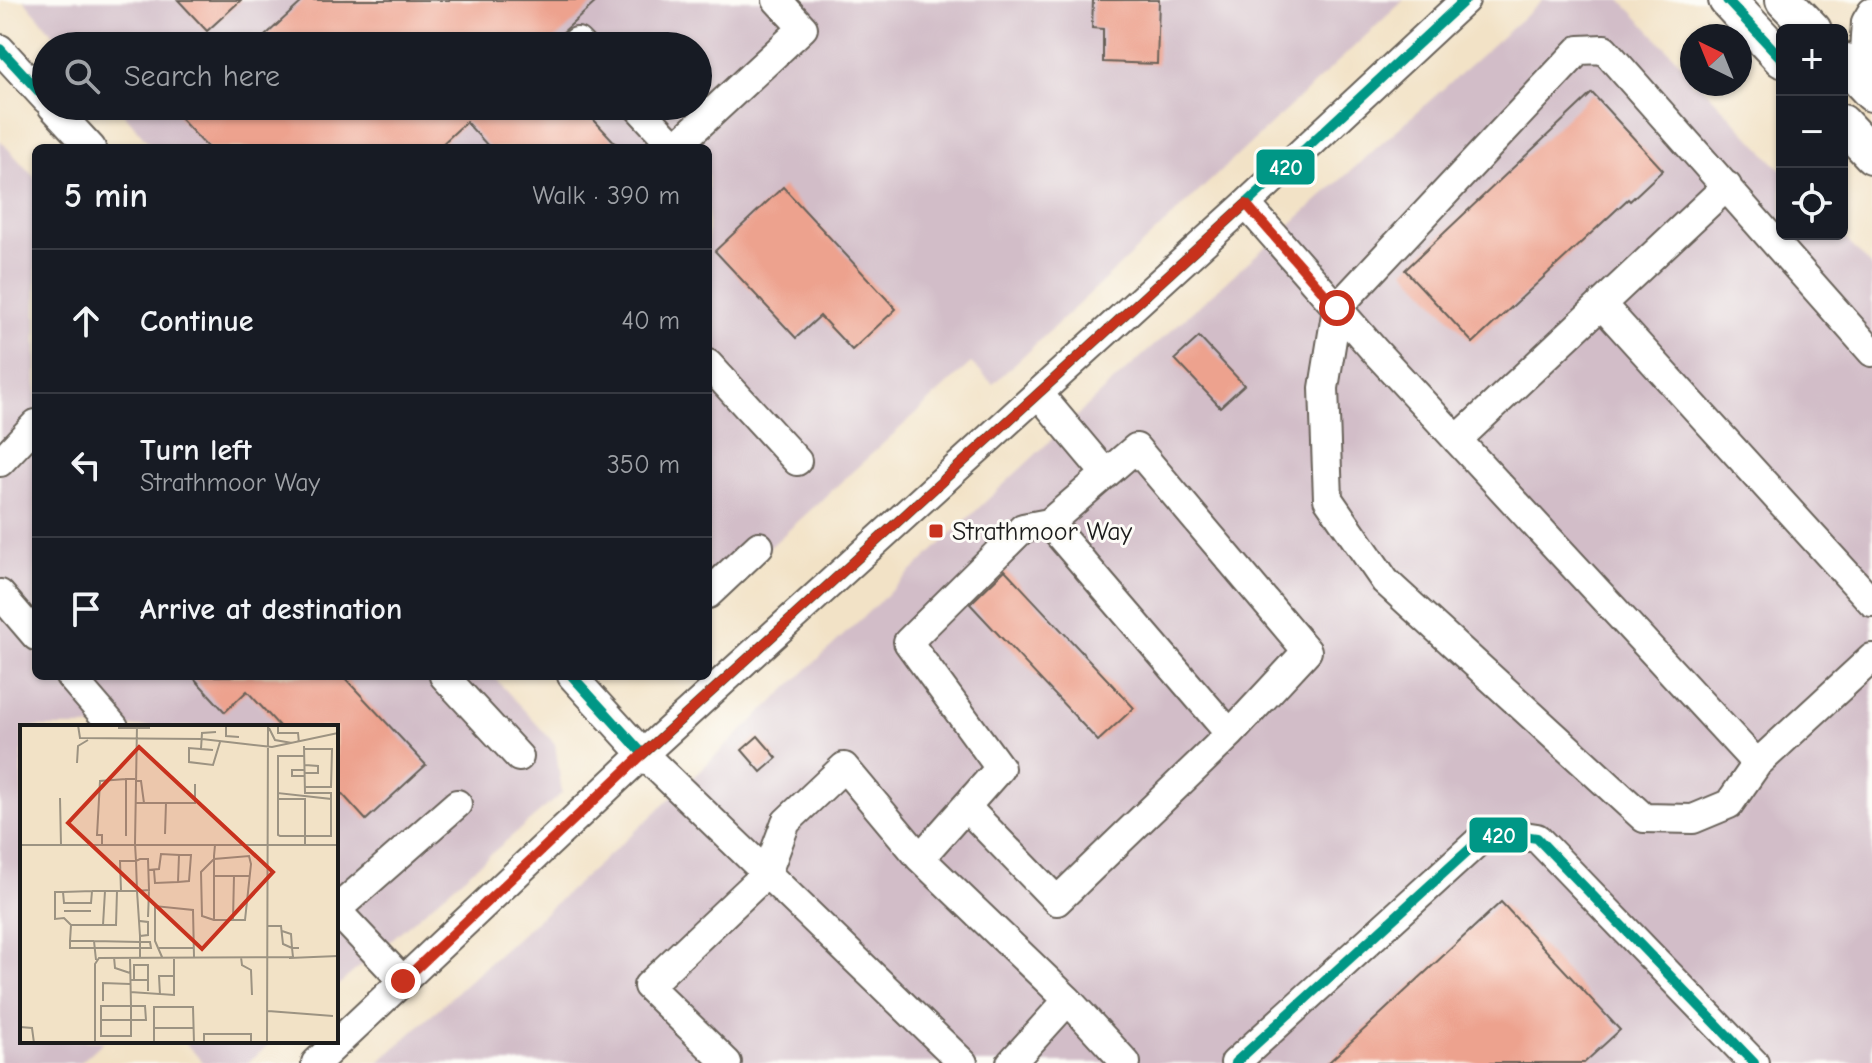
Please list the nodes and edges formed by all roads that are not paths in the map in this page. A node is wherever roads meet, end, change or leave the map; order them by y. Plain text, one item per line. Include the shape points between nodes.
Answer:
1 (777, 0) edge
2 (1465, 0) edge
3 (1727, 0) edge
4 (1784, 0) edge
5 (1872, 12) edge
6 (1807, 24) edge
7 (0, 49) edge
8 (1776, 53) edge
9 (1859, 79) edge
10 (32, 84) edge
11 (712, 113) edge
12 (65, 120) edge
13 (650, 120) edge
14 (704, 120) edge
15 (1848, 129) edge
16 (87, 144) edge
17 (672, 144) edge
18 (678, 144) edge
19 (1872, 155) edge
20 (1727, 186) junction
21 (1246, 204) junction
22 (1601, 304) junction
23 (1337, 308) junction
24 (1872, 352) edge
25 (712, 368) edge
26 (1038, 393) junction
27 (32, 428) edge
28 (1457, 440) junction
29 (797, 461) dead end
30 (0, 462) edge
31 (1106, 474) junction
32 (1049, 523) junction
33 (759, 546) dead end
34 (712, 590) edge
35 (0, 594) edge
36 (1872, 602) edge
37 (32, 631) edge
38 (1872, 658) edge
39 (73, 680) edge
40 (448, 680) edge
41 (576, 680) edge
42 (112, 725) edge
43 (1230, 734) junction
44 (643, 754) junction
45 (519, 757) dead end
46 (1757, 764) junction
47 (457, 804) dead end
48 (966, 807) junction
49 (920, 858) junction
50 (767, 873) junction
51 (338, 908) edge
52 (338, 912) edge
53 (403, 981) junction
54 (1068, 1000) junction
55 (338, 1042) edge
56 (337, 1043) edge
57 (316, 1063) edge
58 (727, 1063) edge
59 (963, 1063) edge
60 (1011, 1063) edge
61 (1126, 1063) edge
62 (1235, 1063) edge
63 (1754, 1063) edge

1 - 11 street via 803,28
2 - 21 street
3 - 8 main road
4 - 6 main road
5 - 9 street
7 - 10 street
12 - 16 street
13 - 17 street
14 - 18 street
15 - 19 main road
20 - 22 street
20 - 23 street via 1604,49 1579,50
20 - 24 street
21 - 23 street
21 - 26 street
22 - 28 street
22 - 36 street
23 - 28 street
23 - 46 street via 1324,388 1328,499 1385,581 1644,818 1693,819 1729,804
25 - 29 street
26 - 31 street
26 - 44 street
27 - 30 street
28 - 46 street
31 - 32 street
31 - 43 street via 1136,448 1307,651
32 - 43 street
32 - 48 street via 1023,528 908,642 1000,768
33 - 34 street
35 - 37 street
38 - 46 street
39 - 42 street
40 - 45 street
41 - 44 street
43 - 48 street via 1057,901
44 - 50 street
44 - 53 street
47 - 51 street
48 - 49 street
49 - 50 street via 844,767 786,822
49 - 54 street
50 - 58 street via 648,986
50 - 59 street
52 - 53 street
53 - 55 street
54 - 60 street
54 - 61 street
56 - 57 street
62 - 63 street via 1483,837 1510,834 1537,838

